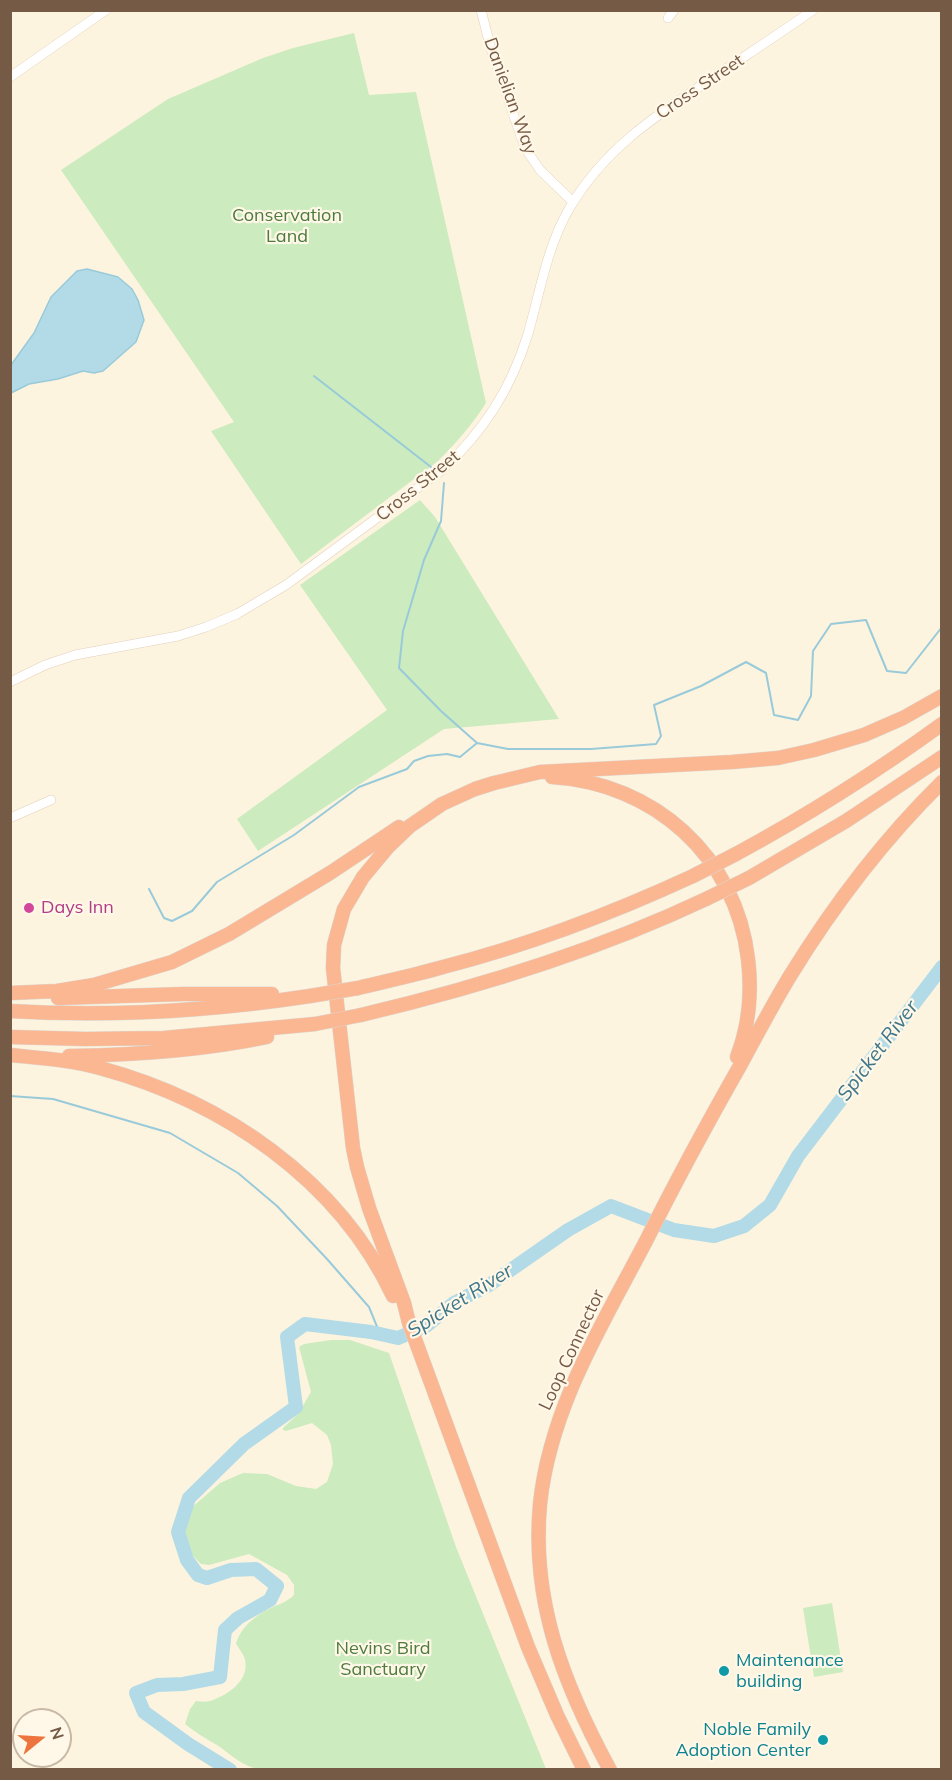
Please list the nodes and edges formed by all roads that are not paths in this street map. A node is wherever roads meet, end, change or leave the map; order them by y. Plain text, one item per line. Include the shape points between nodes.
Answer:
1 (106, 10) edge
2 (481, 10) edge
3 (813, 10) edge
4 (10, 77) edge
5 (573, 202) junction
6 (10, 682) edge
7 (942, 696) edge
8 (942, 723) edge
9 (942, 757) edge
10 (514, 779) junction
11 (942, 782) edge
12 (51, 800) dead end
13 (433, 810) junction
14 (10, 818) edge
15 (10, 994) edge
16 (310, 996) junction
17 (10, 1011) edge
18 (315, 1024) junction
19 (10, 1037) edge
20 (10, 1055) edge
21 (27, 1057) junction
22 (721, 1099) junction
23 (409, 1323) junction
24 (584, 1770) edge
25 (612, 1770) edge

1 - 4 street
2 - 5 street, Danielian Way via 525,148 540,170
3 - 5 street, Cross Street via 644,124 605,160
5 - 6 street, Cross Street via 553,244 512,376 484,425 442,470 286,585 237,614 171,637 75,655
7 - 10 highway via 864,735 778,758 560,770
8 - 16 highway, bridge via 808,813 693,876 594,918 501,950 358,988
9 - 18 highway, bridge via 846,821 749,878 620,936 470,987
10 - 13 highway via 475,789
10 - 22 highway via 560,777 622,792 678,826 719,873 741,921 750,978 744,1035
11 - 22 highway via 892,836 833,911 791,975
12 - 14 street
13 - 15 highway via 229,934 179,959 94,986
13 - 23 highway via 395,840 356,888 339,921 333,958 353,1148 369,1208
15 - 16 highway via 82,999 184,994
16 - 17 highway via 151,1012
18 - 19 highway via 165,1038
18 - 21 highway via 243,1042 165,1052
20 - 21 highway
21 - 23 highway via 99,1068 142,1082 204,1108 259,1140 288,1162 339,1214 375,1262
22 - 25 highway, Loop Connector via 567,1396 553,1435 543,1482 538,1536 546,1611 562,1668
23 - 24 highway via 528,1647

